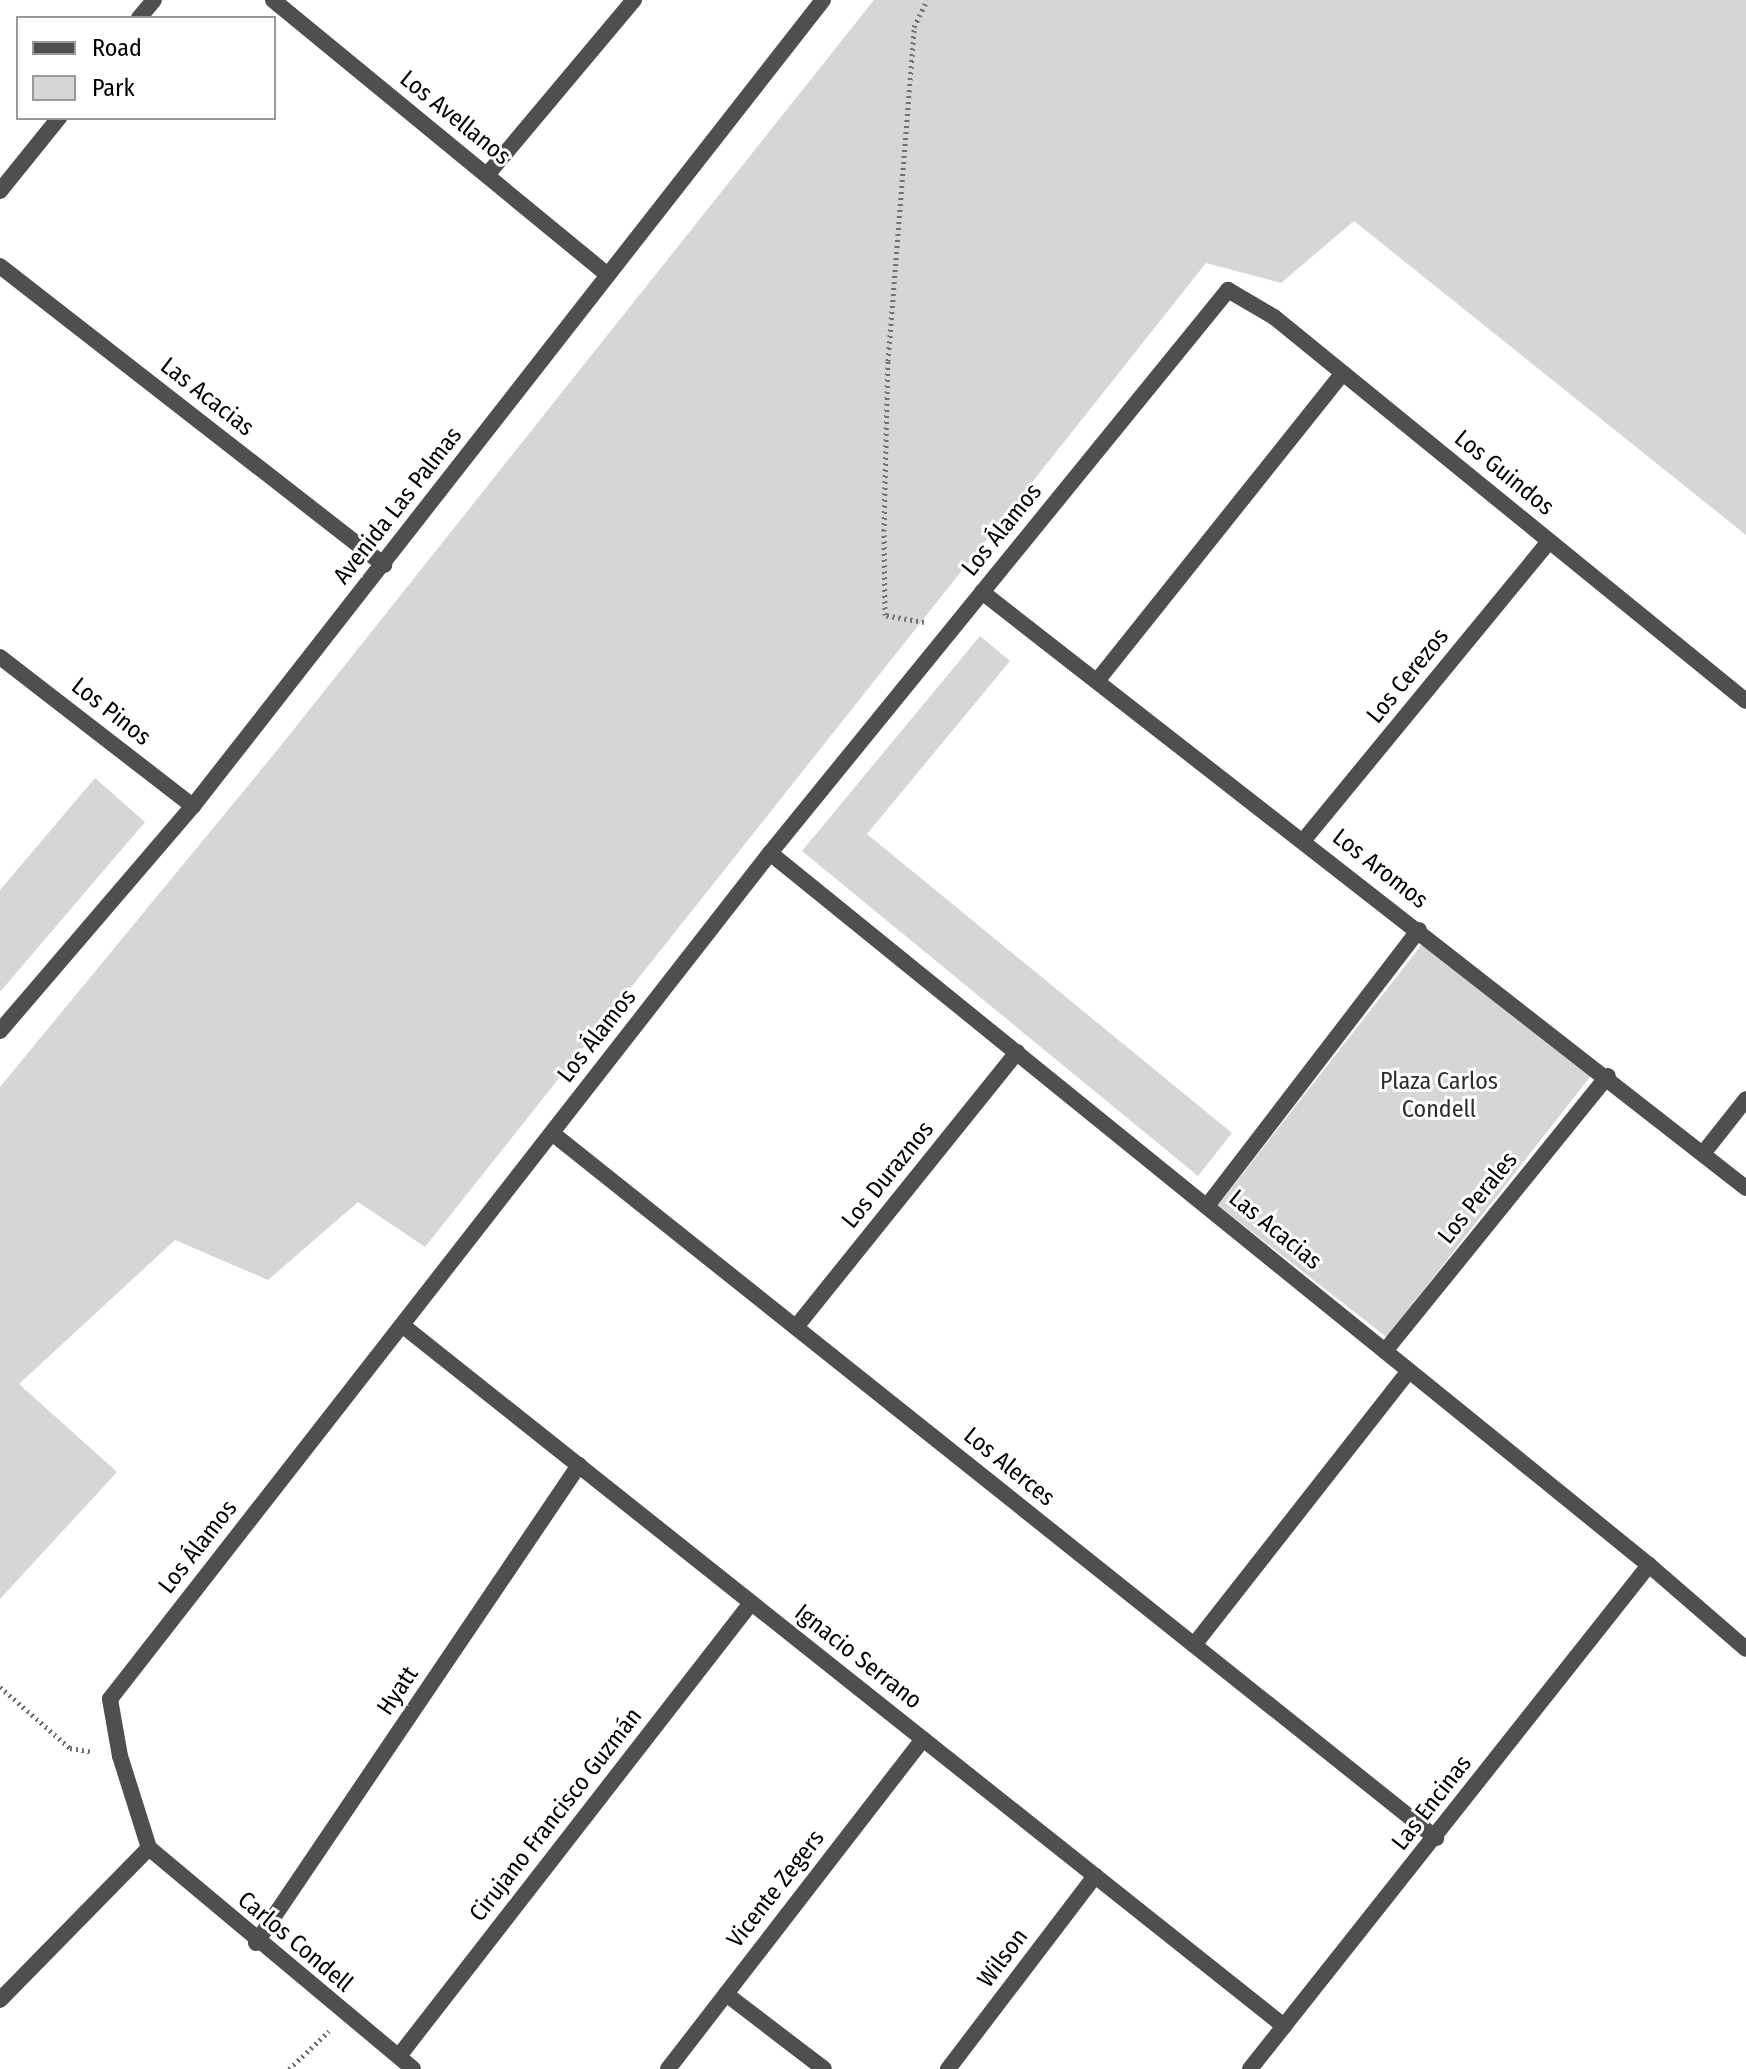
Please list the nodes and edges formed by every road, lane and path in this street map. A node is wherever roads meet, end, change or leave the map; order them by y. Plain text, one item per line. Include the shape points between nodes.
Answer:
1 (154, 0) edge
2 (273, 0) edge
3 (634, 0) edge
4 (823, 0) edge
5 (927, 0) edge
6 (294, 6) edge
7 (141, 16) edge
8 (57, 120) edge
9 (487, 175) junction
10 (0, 191) edge
11 (0, 266) edge
12 (606, 274) junction
13 (1228, 290) joint
14 (1343, 373) junction
15 (1549, 541) junction
16 (384, 565) junction
17 (982, 592) junction
18 (953, 628) junction
19 (0, 657) edge
20 (1097, 681) junction
21 (1746, 701) edge
22 (193, 806) junction
23 (1303, 841) junction
24 (770, 853) junction
25 (1419, 930) junction
26 (0, 1031) edge
27 (1017, 1052) junction
28 (1608, 1076) junction
29 (1746, 1099) edge
30 (552, 1133) junction
31 (1705, 1151) junction
32 (1746, 1188) edge
33 (1207, 1206) junction
34 (402, 1325) junction
35 (796, 1327) junction
36 (1385, 1351) junction
37 (1409, 1371) junction
38 (579, 1465) junction
39 (1649, 1565) junction
40 (751, 1603) junction
41 (1194, 1645) junction
42 (1746, 1649) edge
43 (0, 1687) edge
44 (923, 1739) junction
45 (120, 1756) junction
46 (1436, 1838) junction
47 (149, 1848) junction
48 (1095, 1876) junction
49 (256, 1943) junction
50 (726, 1994) junction
51 (0, 2000) edge
52 (345, 2016) junction
53 (1284, 2026) junction
54 (399, 2056) junction
55 (289, 2069) edge
56 (413, 2069) edge
57 (668, 2069) edge
58 (824, 2069) edge
59 (948, 2069) edge
60 (1250, 2069) edge

1 - 7 street
2 - 6 street, Los Avellanos
3 - 9 street
4 - 12 street, Avenida Las Palmas
5 - 18 path via 914,27 888,361 885,615
6 - 9 street, Los Avellanos
8 - 10 street
9 - 12 street, Los Avellanos
11 - 16 street, Las Acacias
12 - 16 street, Avenida Las Palmas
13 - 14 street, Los Guindos via 1274,317
13 - 17 street, Los Álamos
14 - 15 street, Los Guindos
14 - 20 street
15 - 21 street, Los Guindos
15 - 23 street, Los Cerezos
16 - 22 street, Avenida Las Palmas
17 - 18 street, Los Álamos
17 - 20 street, Los Aromos
18 - 24 street, Los Álamos
19 - 22 street, Los Pinos
20 - 23 street, Los Aromos
22 - 26 street, Avenida Las Palmas
23 - 25 street, Los Aromos
24 - 27 street, Las Acacias
24 - 30 street, Los Álamos
25 - 28 street, Los Aromos
25 - 33 street
27 - 33 street, Las Acacias
27 - 35 street, Los Duraznos
28 - 31 street, Los Aromos
28 - 36 street, Los Perales
29 - 31 street
30 - 34 street, Los Álamos
30 - 35 street, Los Alerces
31 - 32 street, Los Aromos
33 - 36 street, Las Acacias
34 - 38 street, Ignacio Serrano
34 - 45 street, Los Álamos via 110,1699
35 - 41 street, Los Alerces
36 - 37 street, Las Acacias
37 - 39 street, Las Acacias
37 - 41 street
38 - 40 street, Ignacio Serrano
38 - 49 street, Hyatt
39 - 42 street, Las Acacias
39 - 46 street, Las Encinas
40 - 44 street, Ignacio Serrano
40 - 54 street, Cirujano Francisco Guzmán
41 - 46 street, Los Alerces
43 - 45 path via 70,1748
44 - 48 street, Ignacio Serrano
44 - 50 street, Vicente Zegers
45 - 47 street, Los Álamos
46 - 53 street, Las Encinas
47 - 49 street, Carlos Condell
47 - 51 street
48 - 53 street, Ignacio Serrano
48 - 59 street, Wilson
49 - 52 street, Carlos Condell
50 - 57 street, Vicente Zegers
50 - 58 street
52 - 54 street, Carlos Condell
52 - 55 path
53 - 60 street, Las Encinas
54 - 56 street, Carlos Condell

